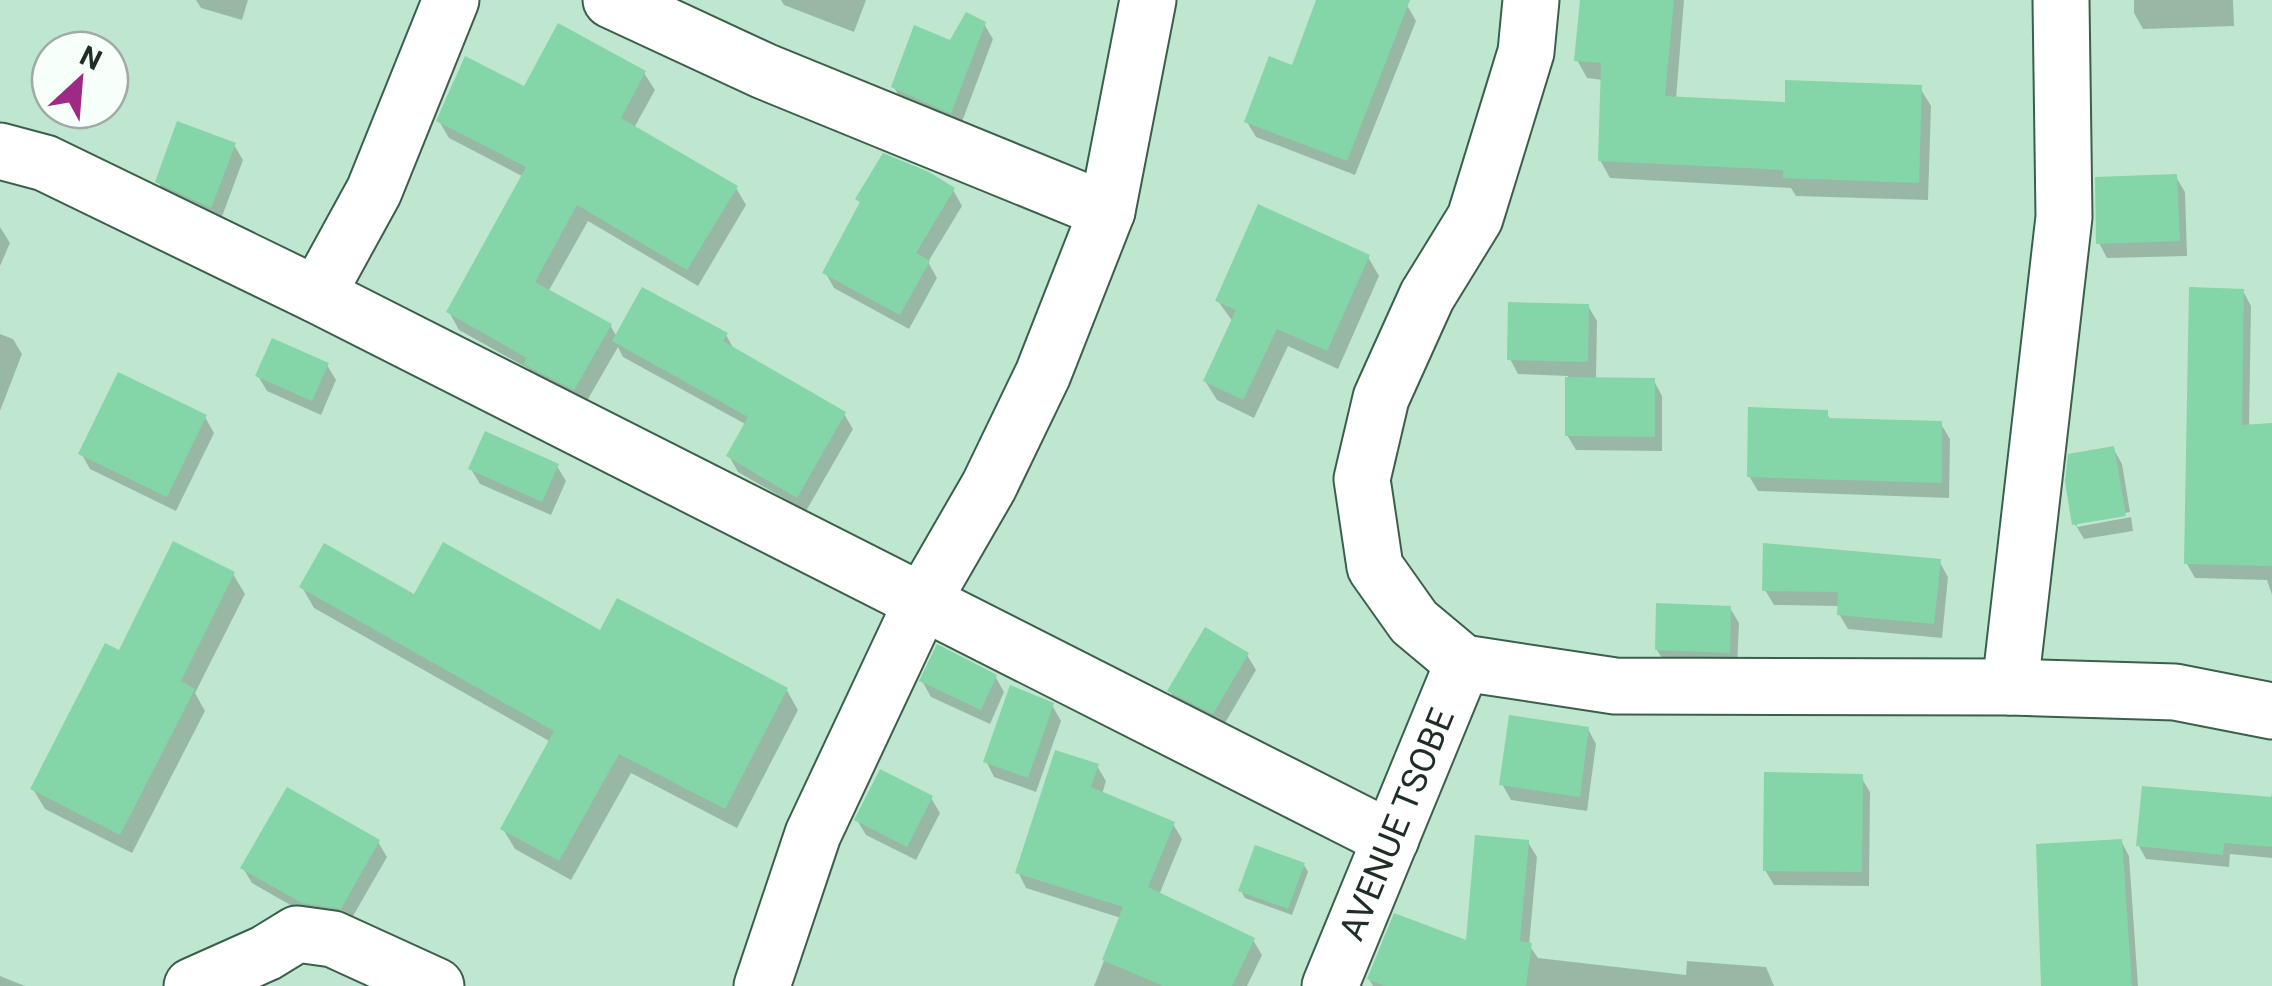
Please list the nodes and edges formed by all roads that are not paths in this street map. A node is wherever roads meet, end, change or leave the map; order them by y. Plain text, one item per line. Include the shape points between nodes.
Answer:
1 (451, 0) edge
2 (611, 0) edge
3 (1148, 0) edge
4 (1530, 0) edge
5 (2061, 0) edge
6 (0, 152) edge
7 (1107, 211) junction
8 (317, 294) junction
9 (922, 602) junction
10 (1464, 662) junction
11 (2010, 687) junction
12 (2272, 711) edge
13 (1390, 839) junction
14 (192, 986) edge
15 (436, 986) edge
16 (762, 986) edge
17 (1330, 986) edge

1 - 8 street via 374,192
2 - 7 street via 764,71
3 - 7 street
4 - 10 street via 1526,52 1475,218 1426,296 1381,398 1362,479 1374,568 1414,622
5 - 11 street via 2064,217
6 - 8 street via 45,163
7 - 9 street via 1043,374
8 - 9 street
9 - 13 street
9 - 16 street via 813,834
10 - 11 street via 1615,686
10 - 13 street, AVENUE TSOBE
11 - 12 street via 2175,692
13 - 17 street, AVENUE TSOBE
14 - 15 street via 297,934 333,938

